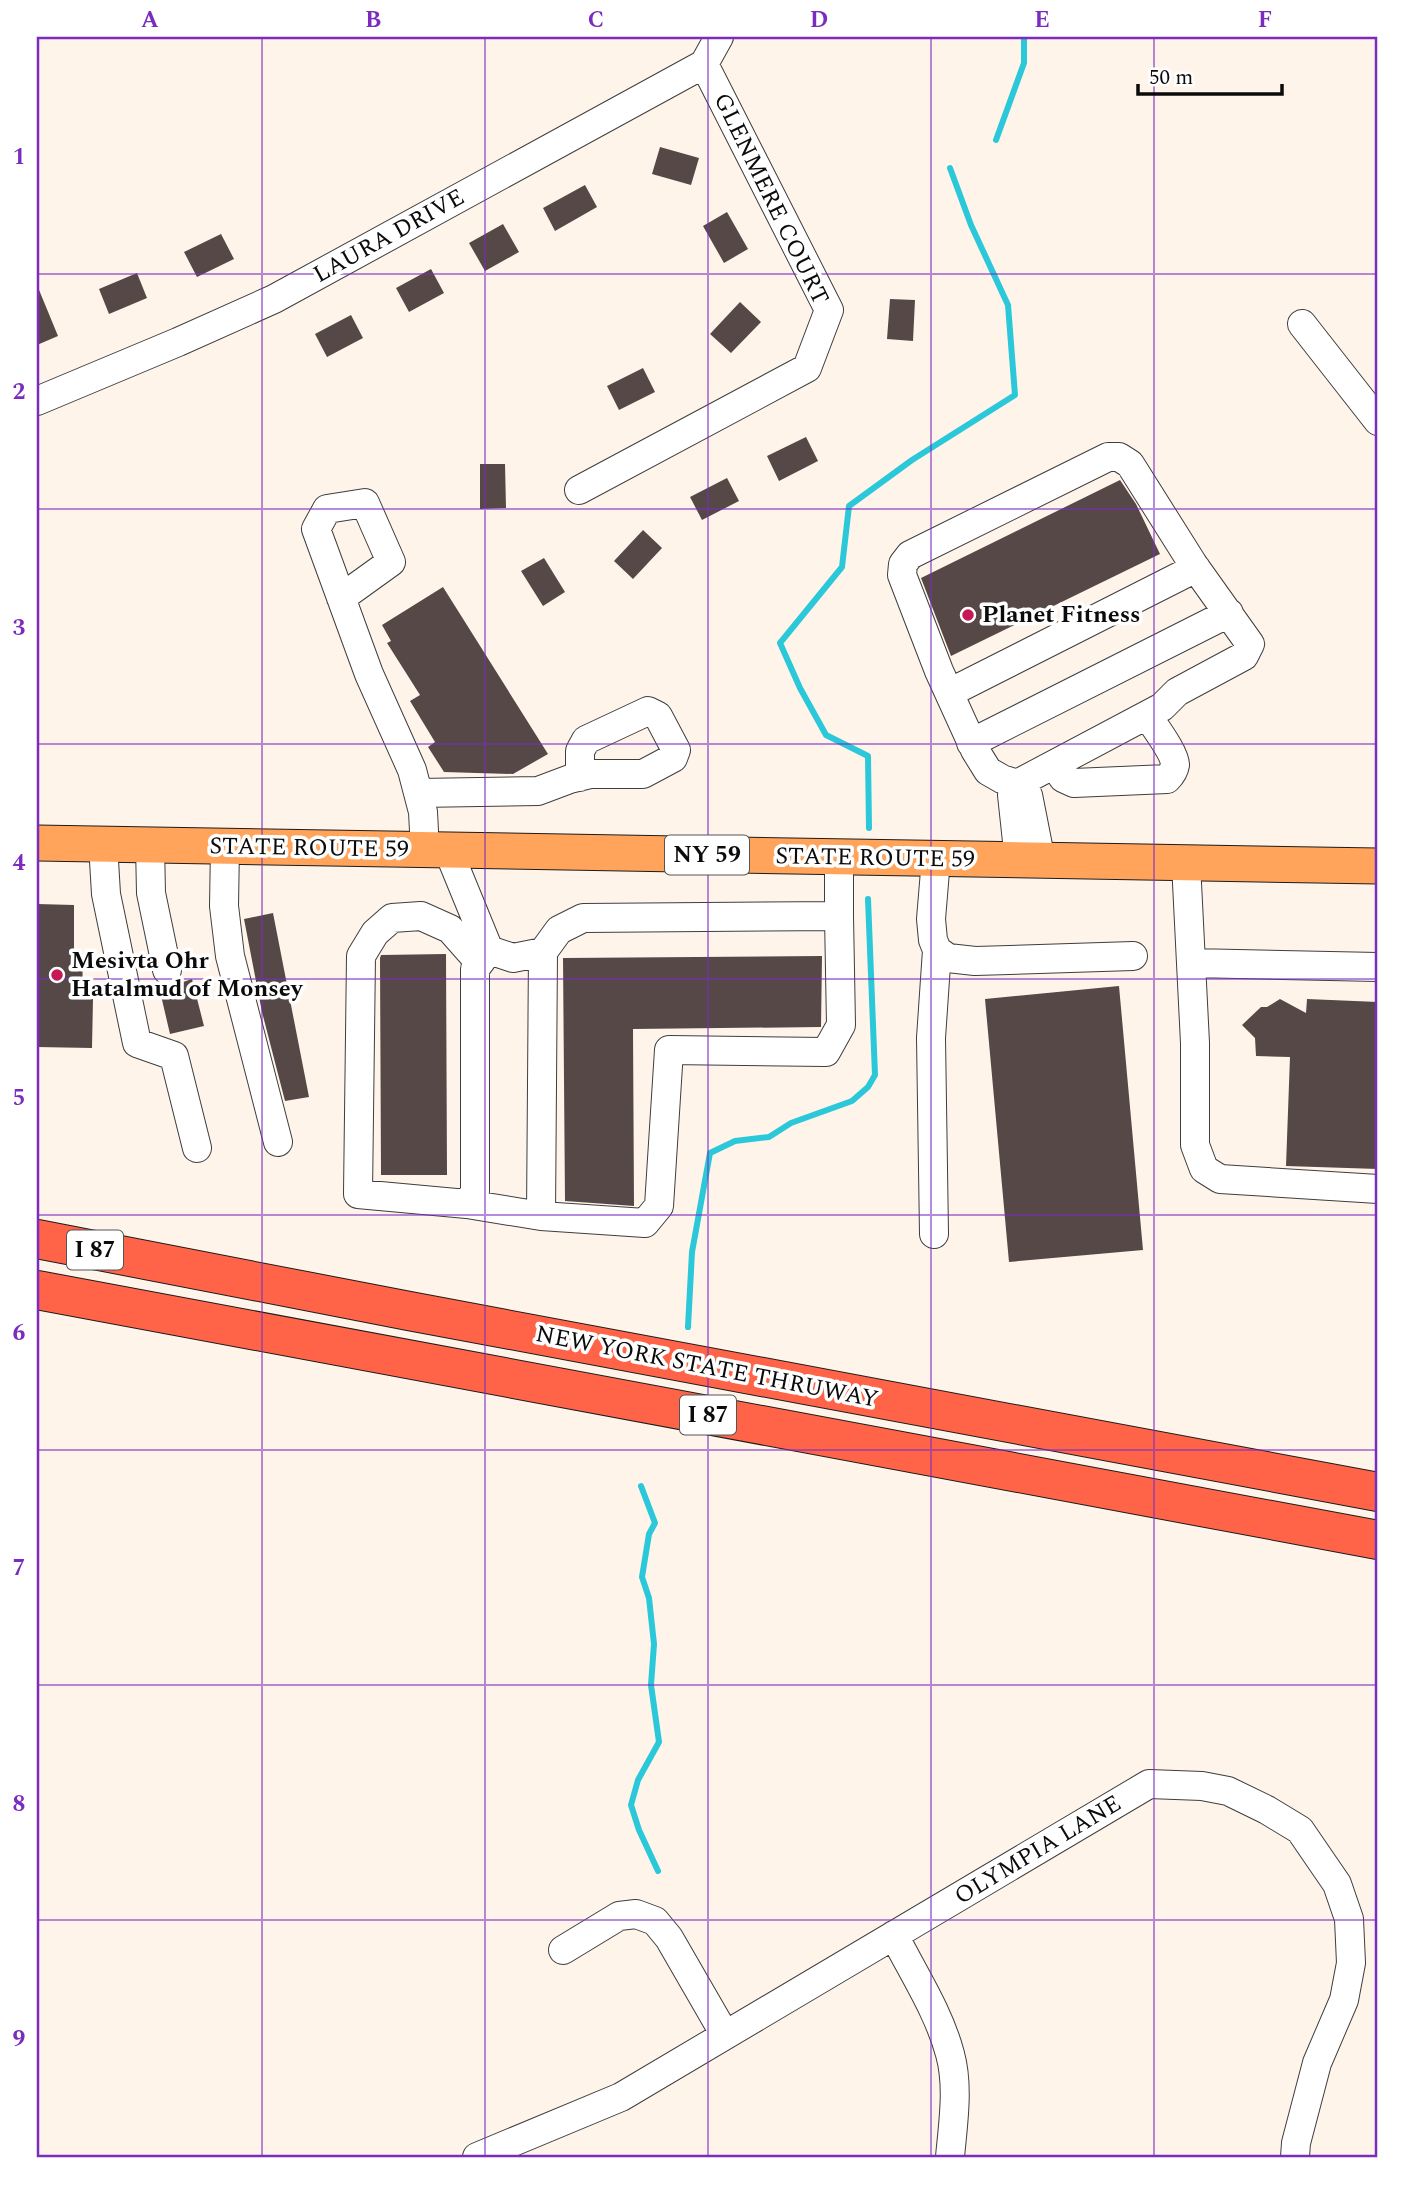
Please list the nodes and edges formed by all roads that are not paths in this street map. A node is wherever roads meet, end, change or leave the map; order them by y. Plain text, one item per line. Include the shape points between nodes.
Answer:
1 (719, 37) edge
2 (704, 64) junction
3 (1302, 324) dead end
4 (37, 401) edge
5 (1376, 411) edge
6 (579, 490) dead end
7 (1196, 568) junction
8 (341, 598) dead end
9 (1229, 613) junction
10 (949, 693) junction
11 (1147, 715) junction
12 (971, 743) junction
13 (1055, 764) junction
14 (580, 777) dead end
15 (1017, 784) junction
16 (418, 793) junction
17 (37, 843) edge
18 (103, 844) junction
19 (150, 845) junction
20 (225, 846) junction
21 (437, 850) junction
22 (839, 857) junction
23 (936, 859) junction
24 (1030, 860) junction
25 (1186, 863) junction
26 (1378, 866) edge
27 (839, 916) junction
28 (489, 950) junction
29 (937, 950) junction
30 (542, 952) junction
31 (1133, 956) dead end
32 (1191, 962) junction
33 (1378, 967) edge
34 (167, 970) dead end
35 (278, 1142) dead end
36 (197, 1148) dead end
37 (1378, 1189) edge
38 (467, 1204) junction
39 (541, 1216) junction
40 (934, 1234) dead end
41 (37, 1240) edge
42 (37, 1290) edge
43 (1378, 1492) edge
44 (1378, 1540) edge
45 (894, 1935) junction
46 (564, 1950) dead end
47 (725, 2035) junction
48 (477, 2157) edge
49 (950, 2157) edge
50 (1295, 2157) edge

1 - 2 street
2 - 4 street, LAURA DRIVE via 274,299
2 - 6 street, GLENMERE COURT via 829,310 807,368
3 - 5 street
7 - 9 street
7 - 10 street
7 - 10 street via 1136,472 1119,457 1108,457 910,555 902,575
8 - 16 street
9 - 11 street via 1250,644 1244,656 1177,692
9 - 12 street
10 - 12 street
11 - 13 street
11 - 13 street via 1173,756 1175,764 1167,779 1074,783 1063,778
12 - 15 street via 988,771
13 - 15 street
14 - 16 street via 538,791
15 - 24 street via 1012,795
16 - 21 street
17 - 18 main road, STATE ROUTE 59 / NY 59
18 - 19 main road, STATE ROUTE 59 / NY 59
18 - 36 street via 106,894 137,1044 173,1056
19 - 20 main road, STATE ROUTE 59 / NY 59
19 - 34 street via 151,893
20 - 21 main road, STATE ROUTE 59 / NY 59
20 - 35 street via 224,906 230,957
21 - 22 main road, STATE ROUTE 59 / NY 59
21 - 28 street
22 - 23 main road, STATE ROUTE 59 / NY 59
22 - 27 street
23 - 24 main road, STATE ROUTE 59 / NY 59
23 - 29 street via 931,919
24 - 25 main road, STATE ROUTE 59 / NY 59
25 - 26 main road, STATE ROUTE 59 / NY 59
25 - 32 street
27 - 30 street via 583,918 559,930
27 - 39 street via 841,1026 826,1052 669,1050 659,1206 645,1223
28 - 30 street via 513,958
28 - 38 street via 475,969 475,1192
28 - 38 street via 473,955 450,929 421,916 392,918 375,933 361,957 358,1194
29 - 31 street via 948,958 975,961
29 - 40 street via 931,1038
30 - 39 street
32 - 33 street
32 - 37 street via 1195,1145 1204,1169 1220,1179
38 - 39 street
41 - 43 highway, NEW YORK STATE THRUWAY / I 87
42 - 44 highway, NEW YORK STATE THRUWAY / I 87
45 - 47 street, OLYMPIA LANE
45 - 49 street via 950,2054 954,2090
45 - 50 street, OLYMPIA LANE via 1149,1784 1228,1791 1267,1811 1300,1830 1337,1884 1349,1919 1351,1963 1344,2000 1317,2063
46 - 47 street via 619,1916 636,1914 655,1922
47 - 48 street, OLYMPIA LANE via 621,2097

